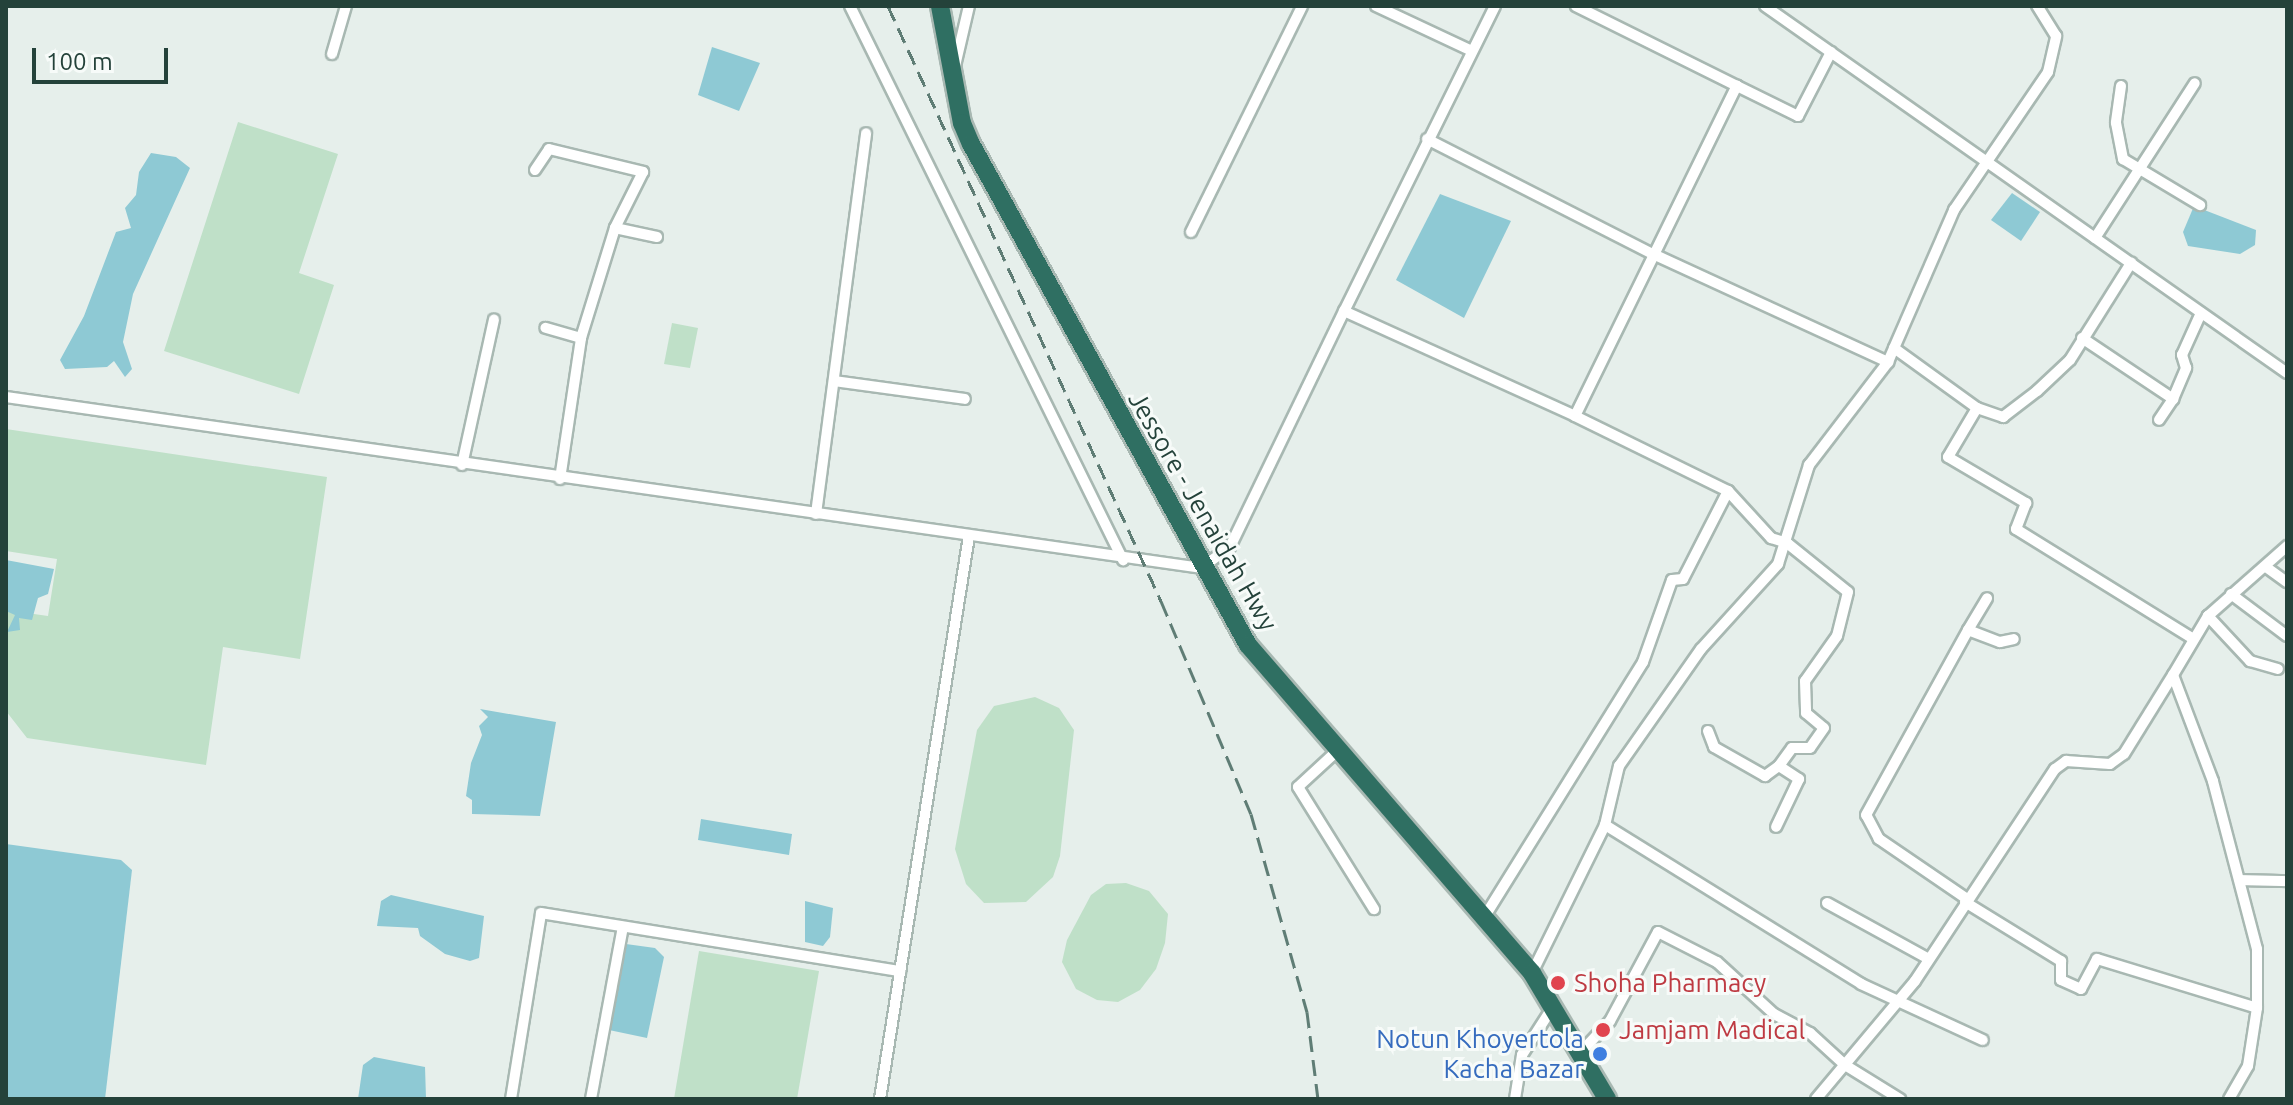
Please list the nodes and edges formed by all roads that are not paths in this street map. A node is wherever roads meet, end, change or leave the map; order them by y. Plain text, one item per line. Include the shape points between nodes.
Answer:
1 (346, 6) edge
2 (850, 6) edge
3 (940, 6) edge
4 (969, 6) edge
5 (1302, 6) edge
6 (1376, 6) edge
7 (1495, 6) edge
8 (1576, 6) edge
9 (1765, 6) edge
10 (2037, 6) edge
11 (1472, 51) junction
12 (1831, 52) junction
13 (332, 54) dead end
14 (952, 80) junction
15 (2195, 83) dead end
16 (1737, 86) junction
17 (2121, 86) dead end
18 (866, 133) dead end
19 (1427, 139) junction
20 (1987, 160) junction
21 (535, 170) dead end
22 (2141, 173) junction
23 (2200, 205) dead end
24 (615, 228) junction
25 (1191, 232) dead end
26 (657, 237) dead end
27 (2095, 238) junction
28 (1653, 254) junction
29 (2131, 263) junction
30 (1344, 311) junction
31 (2201, 313) junction
32 (494, 319) dead end
33 (545, 328) dead end
34 (581, 338) junction
35 (2082, 338) junction
36 (1894, 348) junction
37 (1888, 362) junction
38 (2287, 373) edge
39 (834, 381) junction
40 (6, 397) edge
41 (965, 399) dead end
42 (2173, 399) junction
43 (1977, 408) junction
44 (1575, 416) junction
45 (2159, 420) dead end
46 (462, 465) junction
47 (560, 479) junction
48 (1728, 491) junction
49 (816, 514) junction
50 (969, 536) junction
51 (1787, 543) junction
52 (2287, 546) edge
53 (1123, 560) junction
54 (2266, 567) junction
55 (1201, 568) junction
56 (2287, 582) edge
57 (2231, 594) junction
58 (1987, 598) dead end
59 (2208, 616) junction
60 (1968, 630) junction
61 (2287, 636) edge
62 (2192, 638) junction
63 (2014, 639) dead end
64 (2278, 669) dead end
65 (2173, 675) junction
66 (1708, 731) dead end
67 (1337, 751) junction
68 (1779, 766) junction
69 (1605, 825) junction
70 (1776, 827) dead end
71 (2242, 880) junction
72 (2287, 881) edge
73 (1966, 900) junction
74 (1827, 903) dead end
75 (1374, 909) dead end
76 (1485, 916) junction
77 (623, 927) junction
78 (1929, 959) junction
79 (900, 971) junction
80 (1532, 973) junction
81 (1900, 999) junction
82 (1552, 1008) junction
83 (2257, 1008) junction
84 (1983, 1040) dead end
85 (1581, 1052) junction
86 (1845, 1065) junction
87 (511, 1099) edge
88 (591, 1099) edge
89 (880, 1099) edge
90 (1515, 1099) edge
91 (1607, 1099) edge
92 (1816, 1099) edge
93 (1900, 1099) edge
94 (2229, 1099) edge

1 - 13 street
2 - 53 street
3 - 14 highway, Jessore - Jenaidah Hwy
4 - 14 street
5 - 25 street
6 - 11 street
7 - 11 street
8 - 16 street
9 - 12 street
10 - 20 street via 2056,36 2056,51 2048,72
11 - 19 street
12 - 16 street via 1798,116
12 - 20 street
14 - 55 highway, Jessore - Jenaidah Hwy via 975,152
15 - 22 street
16 - 28 street
17 - 22 street via 2116,123 2122,156
18 - 39 street
19 - 28 street
19 - 30 street
20 - 27 street
20 - 36 street via 1954,210
21 - 24 street via 549,149 643,172
22 - 23 street
22 - 27 street
24 - 26 street
24 - 34 street
27 - 29 street
28 - 37 street
28 - 44 street
29 - 31 street
29 - 35 street
30 - 44 street
30 - 55 street via 1230,547
31 - 38 street
31 - 42 street via 2182,355 2186,368
32 - 46 street
33 - 34 street
34 - 47 street
35 - 42 street
35 - 43 street via 2070,360 2014,410 2003,417
36 - 37 street
36 - 43 street
37 - 51 street via 1809,465
39 - 41 street
39 - 49 street
40 - 46 street
42 - 45 street
43 - 62 street via 1948,457 2026,503 2016,529
44 - 48 street
46 - 47 street
47 - 49 street
48 - 51 street via 1771,538
48 - 76 street via 1683,579 1672,580 1643,662
49 - 50 street
50 - 53 street
50 - 79 street
51 - 68 street via 1848,592 1837,636 1805,681 1806,713 1824,728 1810,748 1792,748
51 - 69 street via 1778,564 1649,716 1619,766
52 - 54 street
53 - 55 street
54 - 56 street
54 - 57 street
55 - 67 highway, Jessore - Jenaidah Hwy via 1248,645
57 - 59 street
57 - 61 street
58 - 60 street
59 - 62 street
59 - 64 street via 2250,661
60 - 63 street via 2000,642
60 - 73 street via 1866,815 1879,839
62 - 65 street
65 - 71 street via 2213,781
65 - 73 street via 2124,754 2110,764 2066,761 2055,769
66 - 68 street via 1714,747 1765,776
67 - 75 street via 1298,787
67 - 76 highway, Jessore - Jenaidah Hwy
68 - 70 street via 1799,779
69 - 80 street
69 - 81 street via 1861,984
71 - 72 street
71 - 83 street via 2257,949
73 - 78 street
73 - 83 street via 2061,961 2061,980 2081,989 2097,959
74 - 78 street
76 - 80 highway, Jessore - Jenaidah Hwy
77 - 79 street
77 - 87 street via 541,913
77 - 88 street
78 - 81 street
79 - 89 street
80 - 82 highway, Jessore - Jenaidah Hwy
81 - 84 street
81 - 86 street
82 - 85 highway, Jessore - Jenaidah Hwy
82 - 90 street via 1522,1055
83 - 94 street via 2248,1066
85 - 86 street via 1610,1021 1658,932 1717,962 1774,1014 1832,1049
85 - 91 highway, Jessore - Jenaidah Hwy
86 - 92 street
86 - 93 street

